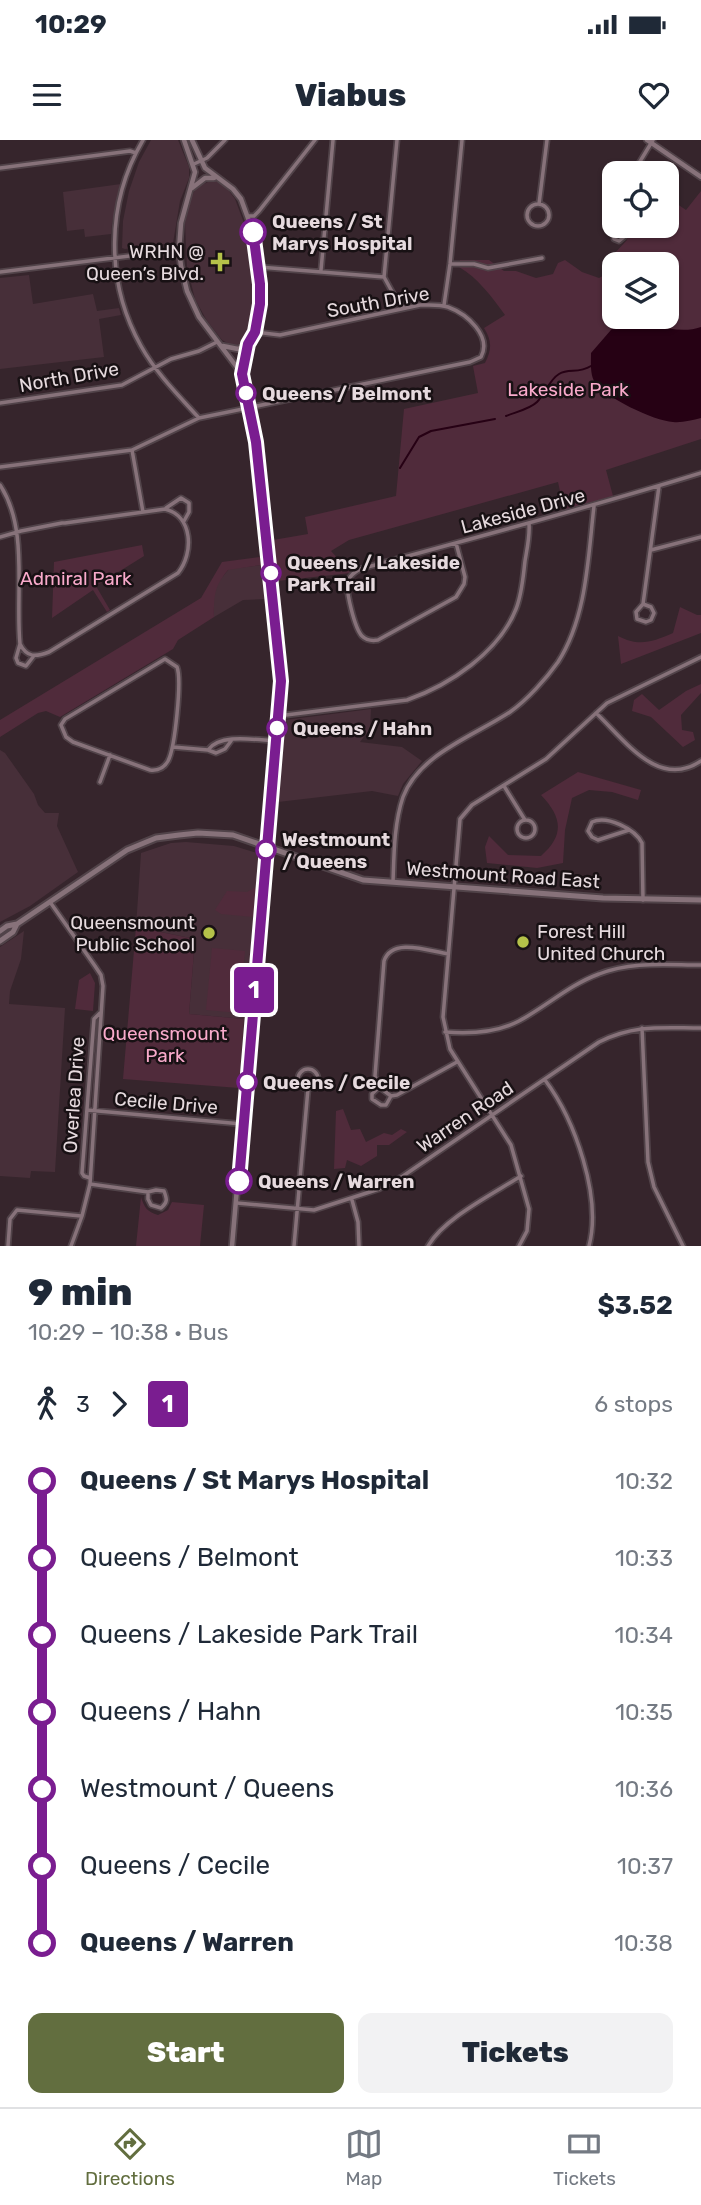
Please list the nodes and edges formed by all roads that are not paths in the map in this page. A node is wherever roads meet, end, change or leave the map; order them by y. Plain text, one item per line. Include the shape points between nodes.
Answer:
1 (144, 140) edge
2 (184, 140) edge
3 (192, 140) edge
4 (225, 140) edge
5 (314, 140) edge
6 (332, 140) edge
7 (397, 140) edge
8 (462, 140) edge
9 (547, 140) edge
10 (650, 141) edge
11 (136, 153) junction
12 (639, 161) edge
13 (201, 162) junction
14 (194, 164) junction
15 (0, 168) edge
16 (701, 177) edge
17 (222, 180) junction
18 (192, 188) junction
19 (539, 204) junction
20 (248, 216) junction
21 (179, 250) junction
22 (115, 257) junction
23 (542, 258) dead end
24 (450, 264) junction
25 (258, 267) junction
26 (321, 270) junction
27 (0, 272) edge
28 (384, 277) junction
29 (443, 306) junction
30 (404, 308) junction
31 (255, 332) junction
32 (218, 343) junction
33 (248, 344) junction
34 (154, 367) junction
35 (242, 374) junction
36 (0, 403) edge
37 (249, 407) junction
38 (199, 418) junction
39 (132, 450) junction
40 (0, 467) edge
41 (701, 473) edge
42 (0, 485) edge
43 (659, 486) junction
44 (594, 506) junction
45 (164, 509) junction
46 (143, 512) junction
47 (184, 521) junction
48 (529, 523) junction
49 (17, 532) junction
50 (0, 537) edge
51 (701, 537) edge
52 (456, 543) junction
53 (651, 550) junction
54 (643, 604) junction
55 (20, 645) junction
56 (34, 657) junction
57 (701, 657) edge
58 (596, 713) junction
59 (278, 716) junction
60 (231, 741) junction
61 (276, 741) junction
62 (172, 747) junction
63 (208, 750) junction
64 (110, 755) junction
65 (701, 761) edge
66 (100, 782) dead end
67 (504, 786) junction
68 (525, 821) junction
69 (629, 830) junction
70 (266, 847) junction
71 (393, 882) junction
72 (454, 887) junction
73 (643, 900) junction
74 (701, 900) edge
75 (50, 902) junction
76 (17, 923) junction
77 (2, 928) edge
78 (0, 941) edge
79 (448, 954) junction
80 (701, 965) edge
81 (100, 1013) junction
82 (642, 1028) junction
83 (701, 1028) edge
84 (445, 1032) junction
85 (457, 1062) junction
86 (545, 1080) junction
87 (379, 1087) junction
88 (309, 1089) junction
89 (391, 1096) junction
90 (87, 1110) junction
91 (95, 1111) junction
92 (493, 1115) junction
93 (243, 1124) junction
94 (521, 1176) junction
95 (90, 1181) junction
96 (148, 1192) junction
97 (352, 1199) junction
98 (237, 1203) junction
99 (297, 1209) junction
100 (82, 1216) junction
101 (8, 1246) edge
102 (71, 1246) edge
103 (232, 1246) edge
104 (294, 1246) edge
105 (359, 1246) edge
106 (428, 1246) edge
107 (519, 1246) edge
108 (589, 1246) edge
109 (683, 1246) edge

1 - 11 street
2 - 14 street
3 - 13 street
4 - 13 street
5 - 20 street via 259,211
6 - 26 street
7 - 28 street
8 - 24 street
9 - 19 street
10 - 12 street
10 - 16 street
11 - 15 street
11 - 22 street via 118,206
13 - 14 street
13 - 17 street
14 - 18 street
17 - 18 street via 205,178
17 - 20 street via 241,199
18 - 21 street via 181,223
19 - 19 street via 531,207 528,216 539,226 549,215
20 - 25 street
21 - 22 street
21 - 32 street via 187,291
22 - 27 street
22 - 34 street via 128,321
23 - 24 street via 488,268
24 - 29 street
25 - 26 street
25 - 31 street via 260,304
26 - 28 street
28 - 30 street
29 - 30 street, South Drive
29 - 37 street, South Drive via 472,322 482,337 481,358
30 - 31 street, South Drive via 280,335
31 - 33 street
32 - 33 street via 231,349
32 - 34 street, North Drive
32 - 35 street
33 - 35 street
34 - 36 street, North Drive via 122,385
34 - 38 street
35 - 37 street
37 - 38 street
37 - 59 street via 279,652
38 - 39 street
39 - 40 street
39 - 46 street
41 - 43 street, Lakeside Drive
42 - 49 street
43 - 44 street, Lakeside Drive
43 - 53 street
44 - 48 street, Lakeside Drive
44 - 71 street via 583,594 568,643 544,678 512,710 430,760 416,774 400,808
45 - 46 street
45 - 47 street
45 - 47 street via 181,498 189,503
46 - 49 street
47 - 56 street via 189,551 178,573
48 - 52 street, Lakeside Drive
48 - 59 street via 516,608 504,632 477,661 407,700
49 - 50 street
49 - 55 street
51 - 53 street
52 - 52 street, Lakeside Drive via 465,577 456,597 378,640 366,639 357,628 347,589 352,574
53 - 54 street
54 - 54 street via 636,616 646,622 654,613
55 - 56 street
55 - 56 street via 18,663 26,666
57 - 58 street via 620,695
58 - 65 street via 633,750 659,767 678,770
58 - 67 street via 546,759
59 - 61 street
60 - 61 street
60 - 63 street via 217,741
60 - 63 street via 221,752
61 - 70 street
62 - 63 street
62 - 64 street via 167,762 155,771
62 - 64 street via 179,673 175,663 166,659 62,722 69,740
64 - 66 street
67 - 68 street
67 - 72 street via 472,805 460,819
68 - 68 street via 517,830 525,838 534,828
69 - 69 street via 599,820 592,822 588,831 598,840
69 - 73 street via 642,843
70 - 71 main road, Westmount Road East via 357,878
70 - 75 main road, Westmount Road East via 233,835 156,838 127,850
70 - 93 street
71 - 72 main road, Westmount Road East
72 - 73 main road, Westmount Road East
72 - 79 street
73 - 74 main road, Westmount Road East
75 - 76 main road, Westmount Road East
75 - 81 street, Overlea Drive via 101,975
76 - 77 main road
76 - 78 main road
79 - 84 street
79 - 87 street via 401,947 387,954 375,1076
80 - 84 street via 612,970 574,985 506,1026 474,1033
81 - 90 street, Overlea Drive via 94,1019
81 - 91 street, Overlea Drive
82 - 83 street, Warren Road
82 - 86 street, Warren Road via 600,1042
82 - 109 street via 648,1162 654,1187
84 - 85 street
85 - 89 street
85 - 92 street
86 - 92 street, Warren Road
86 - 108 street via 568,1118 582,1159 593,1216
87 - 89 street
87 - 89 street via 372,1094 375,1103 386,1105
88 - 88 street via 316,1086 318,1078 309,1069 301,1072 299,1079 300,1085
88 - 99 street
90 - 91 street, Cecile Drive
90 - 95 street, Overlea Drive via 82,1172
91 - 93 street, Cecile Drive
91 - 95 street, Overlea Drive
92 - 94 street via 511,1144
92 - 97 street, Warren Road via 403,1176
93 - 98 street
94 - 106 street via 450,1221
94 - 107 street via 529,1224
95 - 96 street
95 - 100 street, Overlea Drive
96 - 96 street via 151,1205 161,1208 165,1204 164,1191
97 - 99 street, Warren Road via 314,1210
97 - 105 street
98 - 99 street, Warren Road
98 - 103 street
99 - 104 street
100 - 101 street via 17,1210 10,1219
100 - 102 street, Overlea Drive

